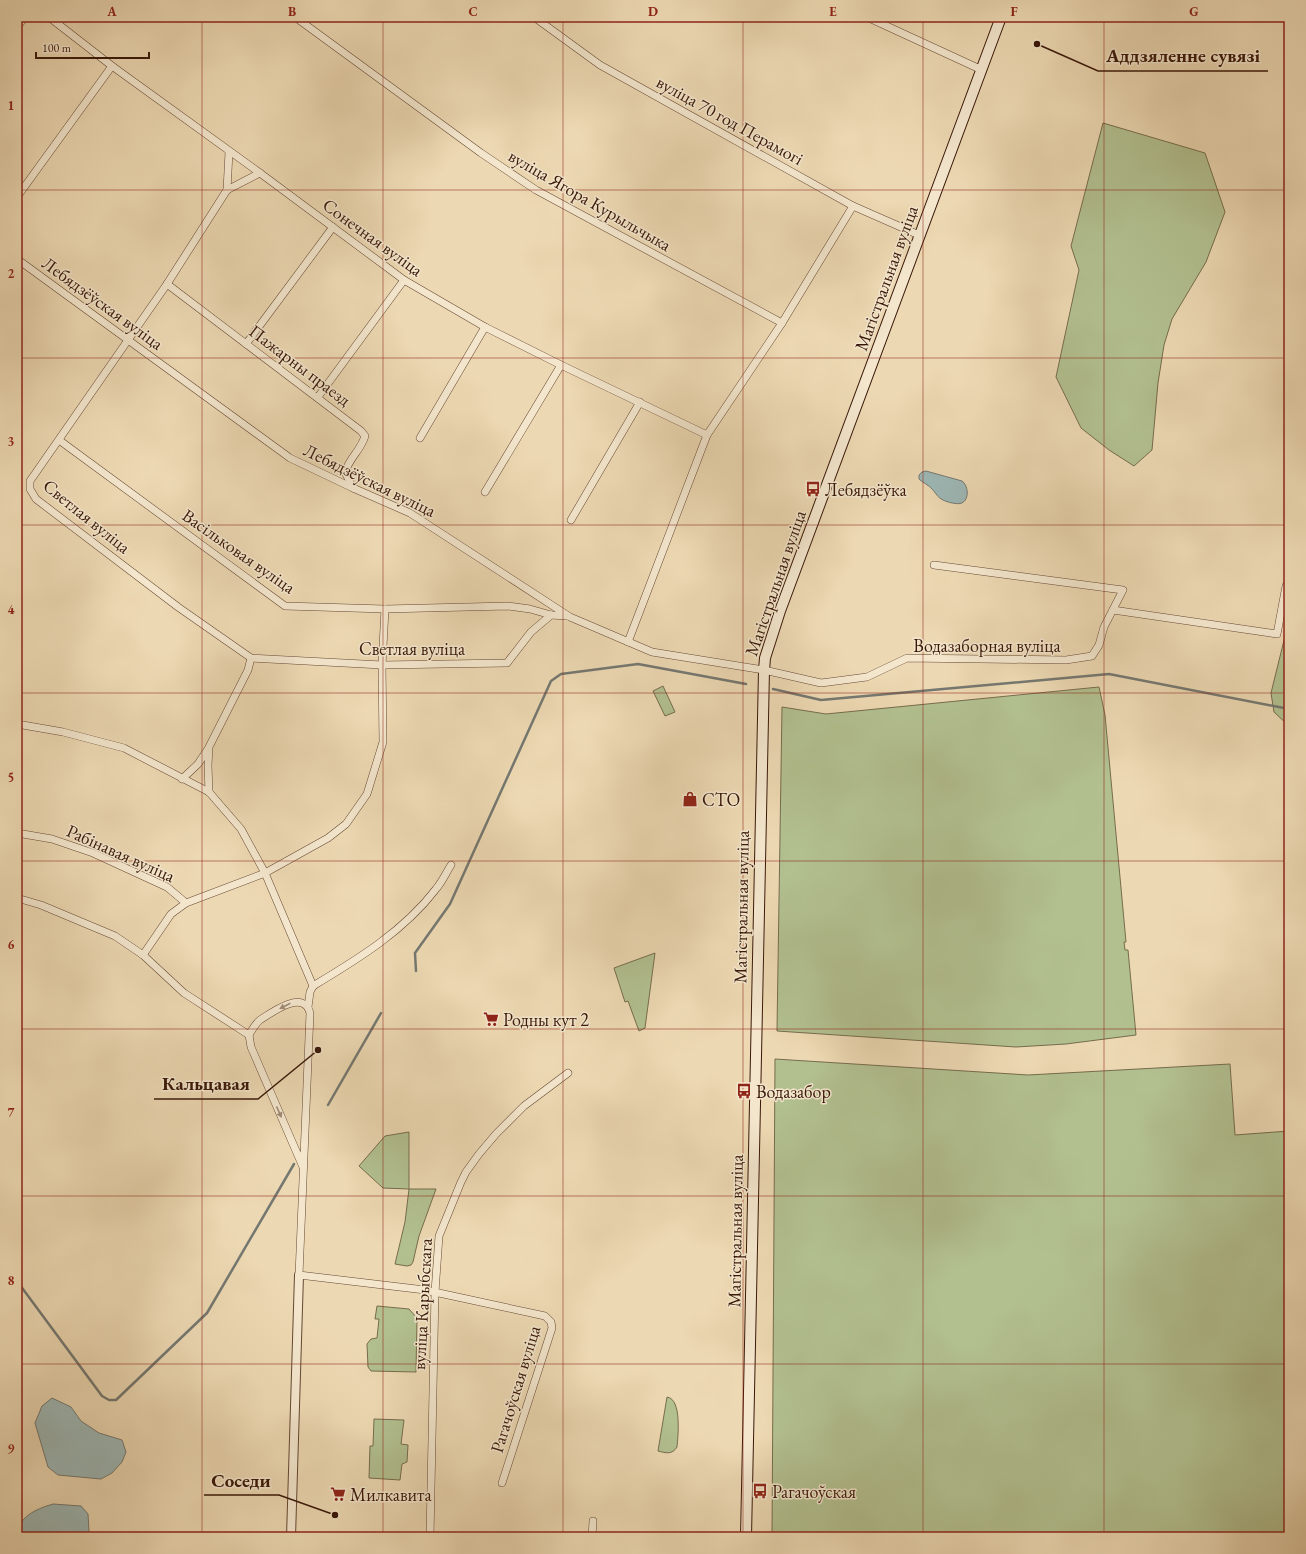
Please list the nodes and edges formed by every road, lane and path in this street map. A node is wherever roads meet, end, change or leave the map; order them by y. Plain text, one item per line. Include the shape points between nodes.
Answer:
1 (25, 17) edge
2 (49, 17) edge
3 (295, 17) edge
4 (534, 17) edge
5 (867, 17) edge
6 (1001, 17) edge
7 (17, 27) edge
8 (112, 66) junction
9 (982, 70) junction
10 (229, 152) junction
11 (260, 173) junction
12 (20, 186) edge
13 (227, 190) junction
14 (17, 197) edge
15 (853, 206) junction
16 (333, 227) junction
17 (920, 236) junction
18 (17, 259) edge
19 (404, 280) junction
20 (167, 284) junction
21 (782, 323) junction
22 (485, 327) junction
23 (128, 340) junction
24 (246, 344) junction
25 (561, 365) junction
26 (318, 397) junction
27 (640, 402) junction
28 (707, 435) junction
29 (420, 438) dead end
30 (59, 440) junction
31 (353, 488) junction
32 (486, 492) dead end
33 (571, 520) dead end
34 (934, 565) dead end
35 (1286, 586) dead end
36 (536, 595) junction
37 (385, 609) junction
38 (530, 609) junction
39 (1113, 610) junction
40 (551, 615) junction
41 (570, 617) junction
42 (628, 642) junction
43 (251, 658) junction
44 (382, 665) junction
45 (764, 670) junction
46 (17, 724) edge
47 (209, 747) junction
48 (182, 778) junction
49 (209, 792) junction
50 (17, 833) edge
51 (451, 865) dead end
52 (265, 873) junction
53 (17, 898) edge
54 (186, 903) junction
55 (143, 955) junction
56 (313, 986) junction
57 (308, 1007) junction
58 (249, 1035) junction
59 (568, 1073) dead end
60 (303, 1167) junction
61 (299, 1275) junction
62 (435, 1292) junction
63 (502, 1483) dead end
64 (593, 1521) dead end
65 (291, 1537) edge
66 (430, 1537) edge
67 (592, 1537) edge
68 (746, 1537) edge

1 - 7 street
2 - 8 street, Сонечная вуліца
3 - 21 street, вуліца Ягора Курыльчыка via 481,154 536,190
4 - 15 street, вуліца 70 год Перамогі via 600,65
5 - 9 street
6 - 9 main road, Магістральная вуліца
8 - 10 street, Сонечная вуліца
8 - 12 street
9 - 17 main road, Магістральная вуліца
10 - 11 street, Сонечная вуліца
10 - 13 street
11 - 13 street
11 - 16 street, Сонечная вуліца
12 - 14 street
13 - 20 street, Светлая вуліца
15 - 17 street, вуліца 70 год Перамогі
15 - 21 street
16 - 19 street, Сонечная вуліца
16 - 24 street
17 - 45 main road, Магістральная вуліца via 780,611 765,658
18 - 23 street, Лебядзёўская вуліца
19 - 22 street, Сонечная вуліца
19 - 26 street
20 - 23 street, Светлая вуліца
20 - 24 street, Пажарны праезд
21 - 28 street
22 - 25 street, Сонечная вуліца
22 - 29 street
23 - 30 street, Светлая вуліца
23 - 31 street, Лебядзёўская вуліца via 290,458
24 - 26 street, Пажарны праезд
25 - 27 street, Сонечная вуліца
25 - 32 street
26 - 31 street, Пажарны праезд via 365,436 357,452 348,462 345,472
27 - 28 street, Сонечная вуліца
27 - 33 street
28 - 42 street
30 - 37 street, Васільковая вуліца via 285,606
30 - 43 street, Светлая вуліца via 30,481 30,489 36,499 178,607
31 - 36 street, Лебядзёўская вуліца via 410,513
34 - 39 street, Водазаборная вуліца via 1123,590
35 - 39 street via 1277,634
36 - 38 street
36 - 41 street, Лебядзёўская вуліца
37 - 38 street, Васільковая вуліца via 508,606
37 - 44 street
38 - 40 street, Васільковая вуліца
39 - 45 street, Водазаборная вуліца via 1104,628 1100,645 1092,656 1066,660 907,658 867,677 821,683
40 - 41 street, Васільковая вуліца
40 - 44 street, Светлая вуліца via 530,632 507,663
41 - 42 street, Лебядзёўская вуліца
42 - 45 street, Лебядзёўская вуліца via 652,652
43 - 44 street, Светлая вуліца
43 - 47 street via 248,670
44 - 52 street via 383,742 367,794 346,824 328,838
45 - 68 main road, Магістральная вуліца
46 - 48 street via 63,732 124,748
47 - 48 street via 198,764
47 - 49 street
48 - 49 street
49 - 52 street via 241,829
50 - 54 street, Рабінавая вуліца via 52,839 93,853 167,887
51 - 56 street via 419,910 376,946
52 - 54 street
52 - 56 street
53 - 55 street via 41,905 115,936
54 - 55 street via 171,914
55 - 58 street via 184,992
56 - 57 street
57 -> 58 street via 297,1002 286,1005 260,1020
57 - 60 street via 309,1048
58 -> 60 street via 251,1048
59 - 62 street, вуліца Карыбскага via 516,1114 491,1139 466,1172 439,1236
60 - 61 street
61 - 62 street, Рагачоўская вуліца
61 - 65 street
62 - 63 street, Рагачоўская вуліца via 545,1316 551,1322 552,1328
62 - 66 street, вуліца Карыбскага
64 - 67 street

